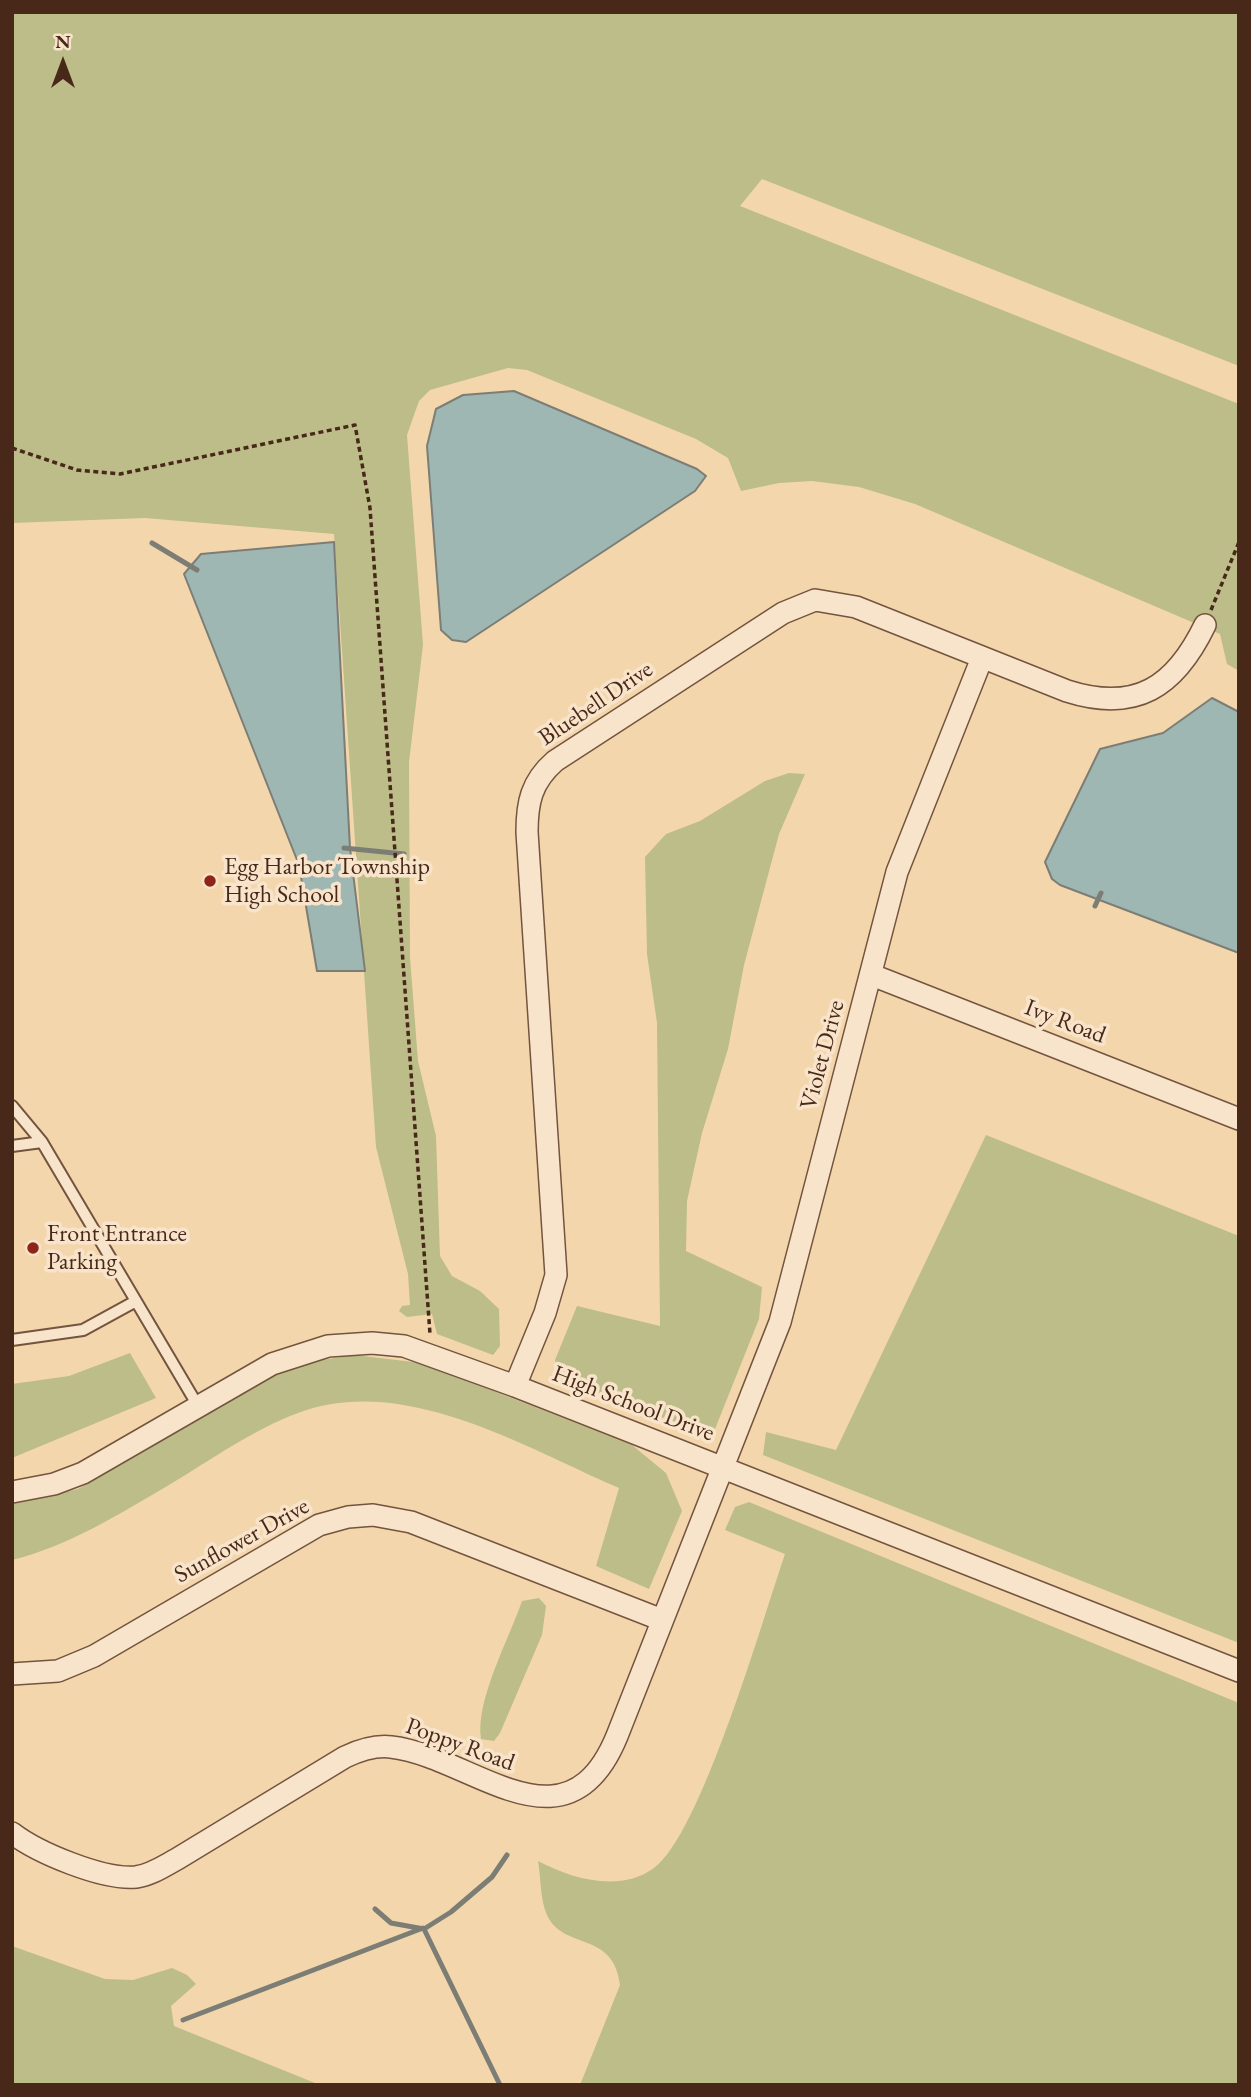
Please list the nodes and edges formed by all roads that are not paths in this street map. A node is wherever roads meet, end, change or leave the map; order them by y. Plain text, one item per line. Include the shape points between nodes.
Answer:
1 (1205, 625) road end
2 (982, 658) junction
3 (872, 975) junction
4 (12, 1106) edge
5 (1239, 1119) edge
6 (42, 1142) junction
7 (12, 1146) edge
8 (136, 1301) junction
9 (12, 1340) edge
10 (515, 1386) junction
11 (198, 1406) junction
12 (722, 1467) junction
13 (12, 1492) edge
14 (662, 1620) junction
15 (1239, 1671) edge
16 (12, 1674) edge
17 (12, 1833) edge

1 - 2 street, Bluebell Drive via 1186,662 1139,695 1089,698
2 - 3 street, Violet Drive via 897,872
2 - 10 street, Bluebell Drive via 856,607 816,600 783,613 540,775 527,804 527,832 556,1275
3 - 5 street, Ivy Road
3 - 12 street, Violet Drive via 780,1322
4 - 6 lane
6 - 7 lane
6 - 8 lane
8 - 9 lane via 83,1330
8 - 11 lane
10 - 11 street, High School Drive via 419,1349 356,1343 284,1358
10 - 12 street, High School Drive
11 - 13 street, High School Drive via 68,1480
12 - 14 street, Poppy Road
12 - 15 street, High School Drive
14 - 16 street, Sunflower Drive via 411,1522 356,1516 311,1529 94,1656 58,1671
14 - 17 street, Poppy Road via 610,1753 594,1776 573,1790 527,1796 412,1752 379,1747 345,1757 144,1876 97,1871

